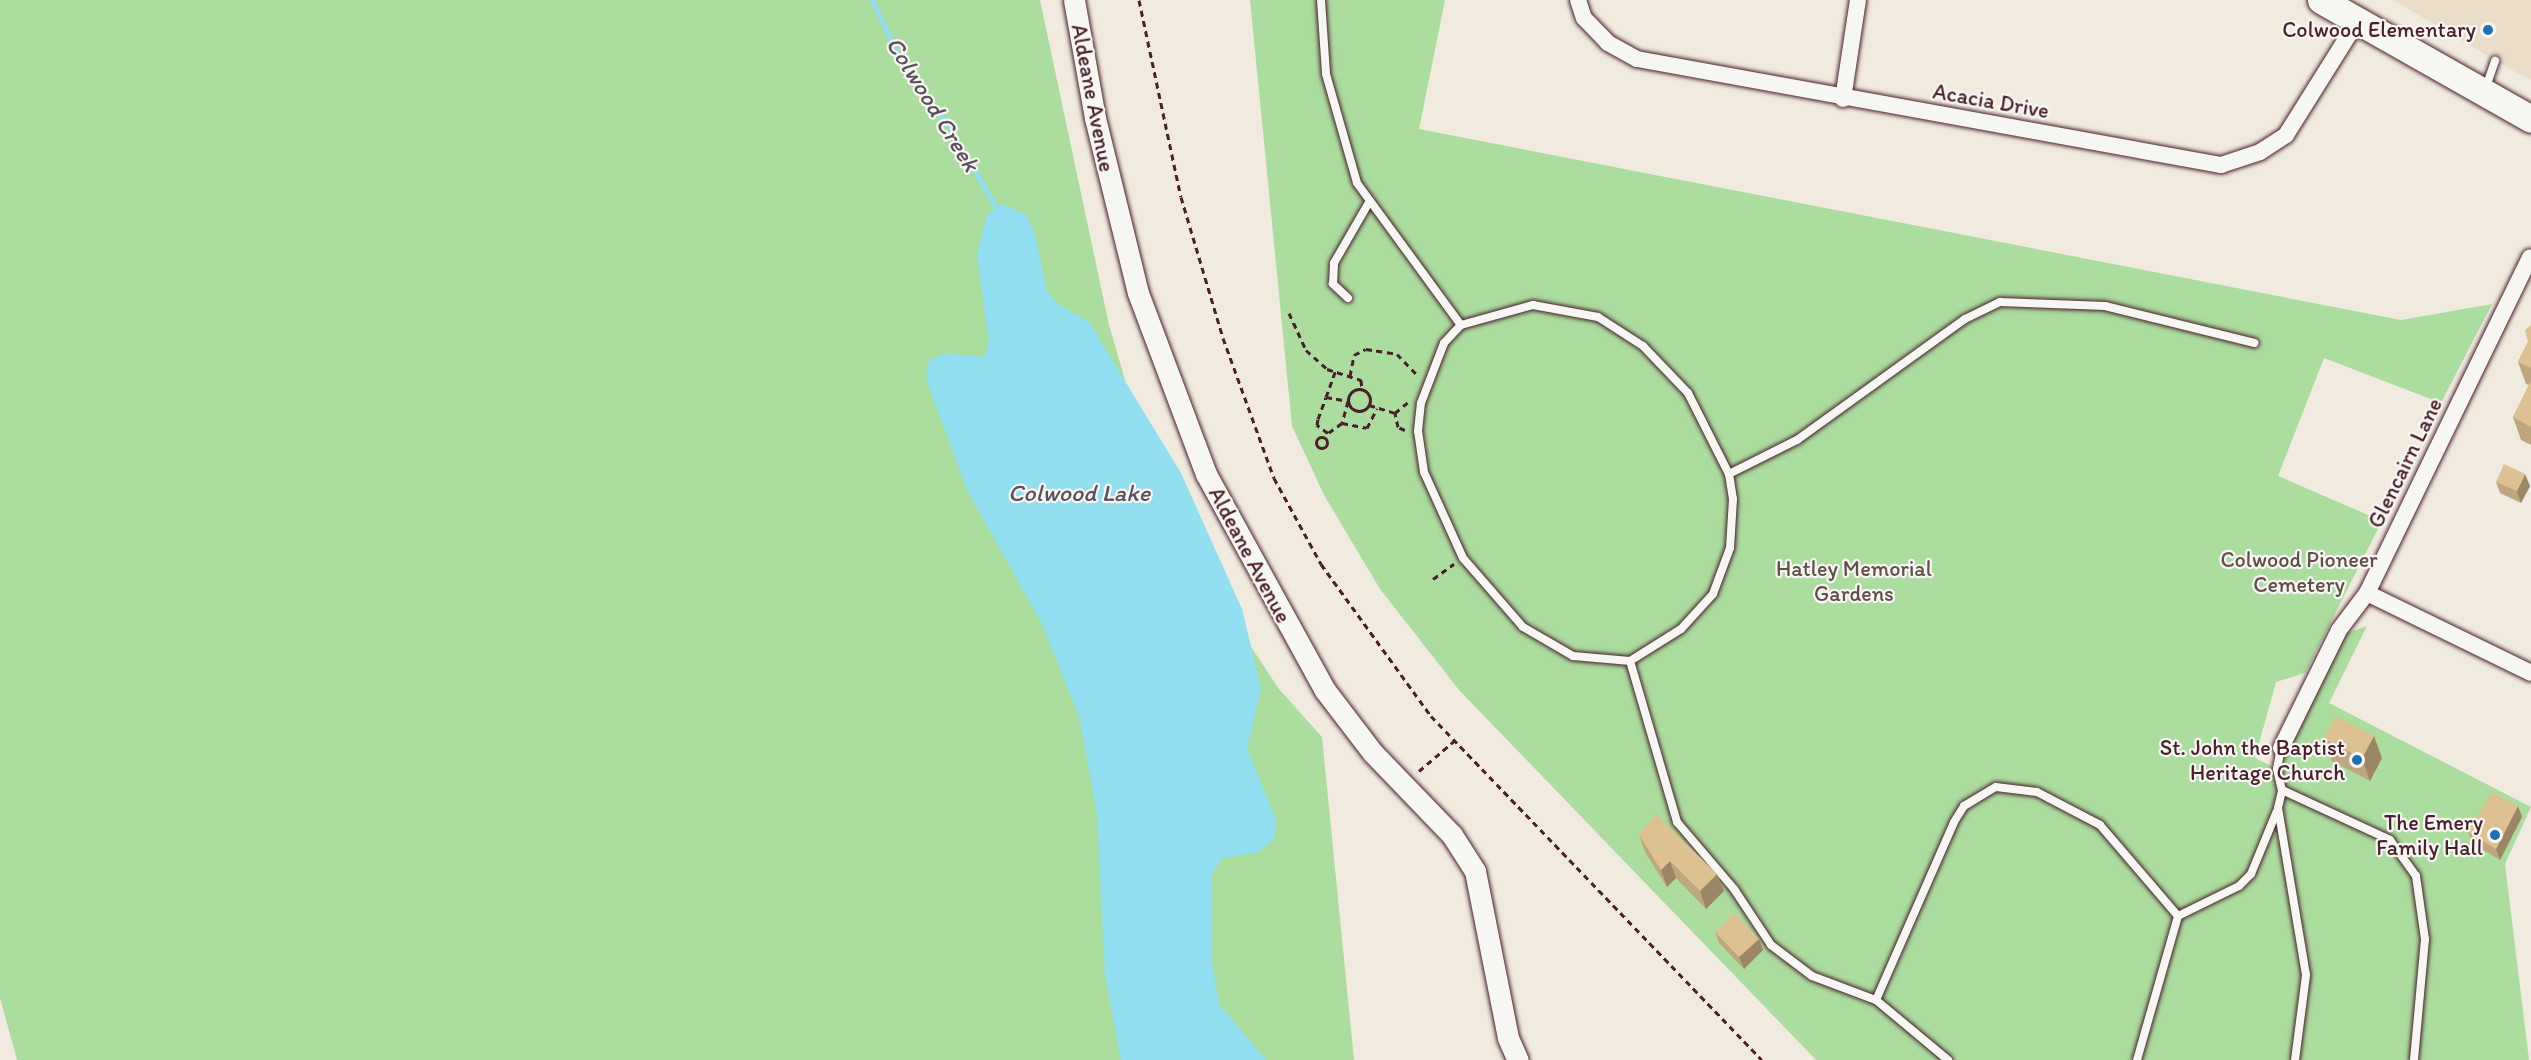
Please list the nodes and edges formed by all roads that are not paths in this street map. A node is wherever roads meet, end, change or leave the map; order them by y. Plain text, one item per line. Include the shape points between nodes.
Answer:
1 (1074, 0) edge
2 (1321, 0) edge
3 (1578, 0) edge
4 (1858, 0) edge
5 (2321, 0) edge
6 (2357, 22) junction
7 (2495, 61) dead end
8 (2483, 97) junction
9 (1843, 99) junction
10 (2531, 119) edge
11 (1368, 204) junction
12 (2530, 257) edge
13 (1348, 298) dead end
14 (1461, 325) junction
15 (2254, 343) dead end
16 (1729, 474) junction
17 (2367, 593) junction
18 (1630, 662) junction
19 (2531, 673) edge
20 (2281, 748) joint
21 (2282, 790) junction
22 (2278, 808) junction
23 (2178, 916) junction
24 (1876, 1000) junction
25 (1518, 1060) edge
26 (1948, 1060) edge
27 (2137, 1060) edge
28 (2295, 1060) edge
29 (2414, 1060) edge

1 - 25 street, Aldeane Avenue via 1095,118 1138,293 1206,474 1324,689 1403,786 1452,835 1475,871 1508,1038
2 - 11 lane via 1334,114
3 - 9 street, Acacia Drive via 1584,18 1608,43 1637,59
4 - 9 street
5 - 6 main road
6 - 8 main road
6 - 9 street, Acacia Drive via 2286,135 2260,152 2221,165
7 - 8 lane
8 - 10 main road
11 - 13 lane via 1334,263 1333,284
11 - 14 lane
12 - 17 street, Glencairn Lane
14 - 16 lane via 1533,305 1598,317 1643,346 1688,393
14 - 18 lane via 1444,343 1426,380 1418,431 1424,472 1463,558 1504,608 1545,643 1573,656
15 - 16 lane via 2105,306 2000,302 1965,319 1797,440
16 - 18 lane via 1733,500 1730,548 1713,594 1681,629
17 - 19 street
17 - 20 street, Glencairn Lane via 2339,630
18 - 24 lane via 1677,822 1778,951 1812,976
20 - 21 lane via 2277,769
21 - 22 lane
21 - 29 lane via 2390,840 2416,876 2425,939
22 - 23 lane via 2252,874 2239,886
22 - 28 lane via 2306,975
23 - 24 lane via 2100,825 2037,792 1996,787 1964,806 1954,822
23 - 27 lane
24 - 26 lane

